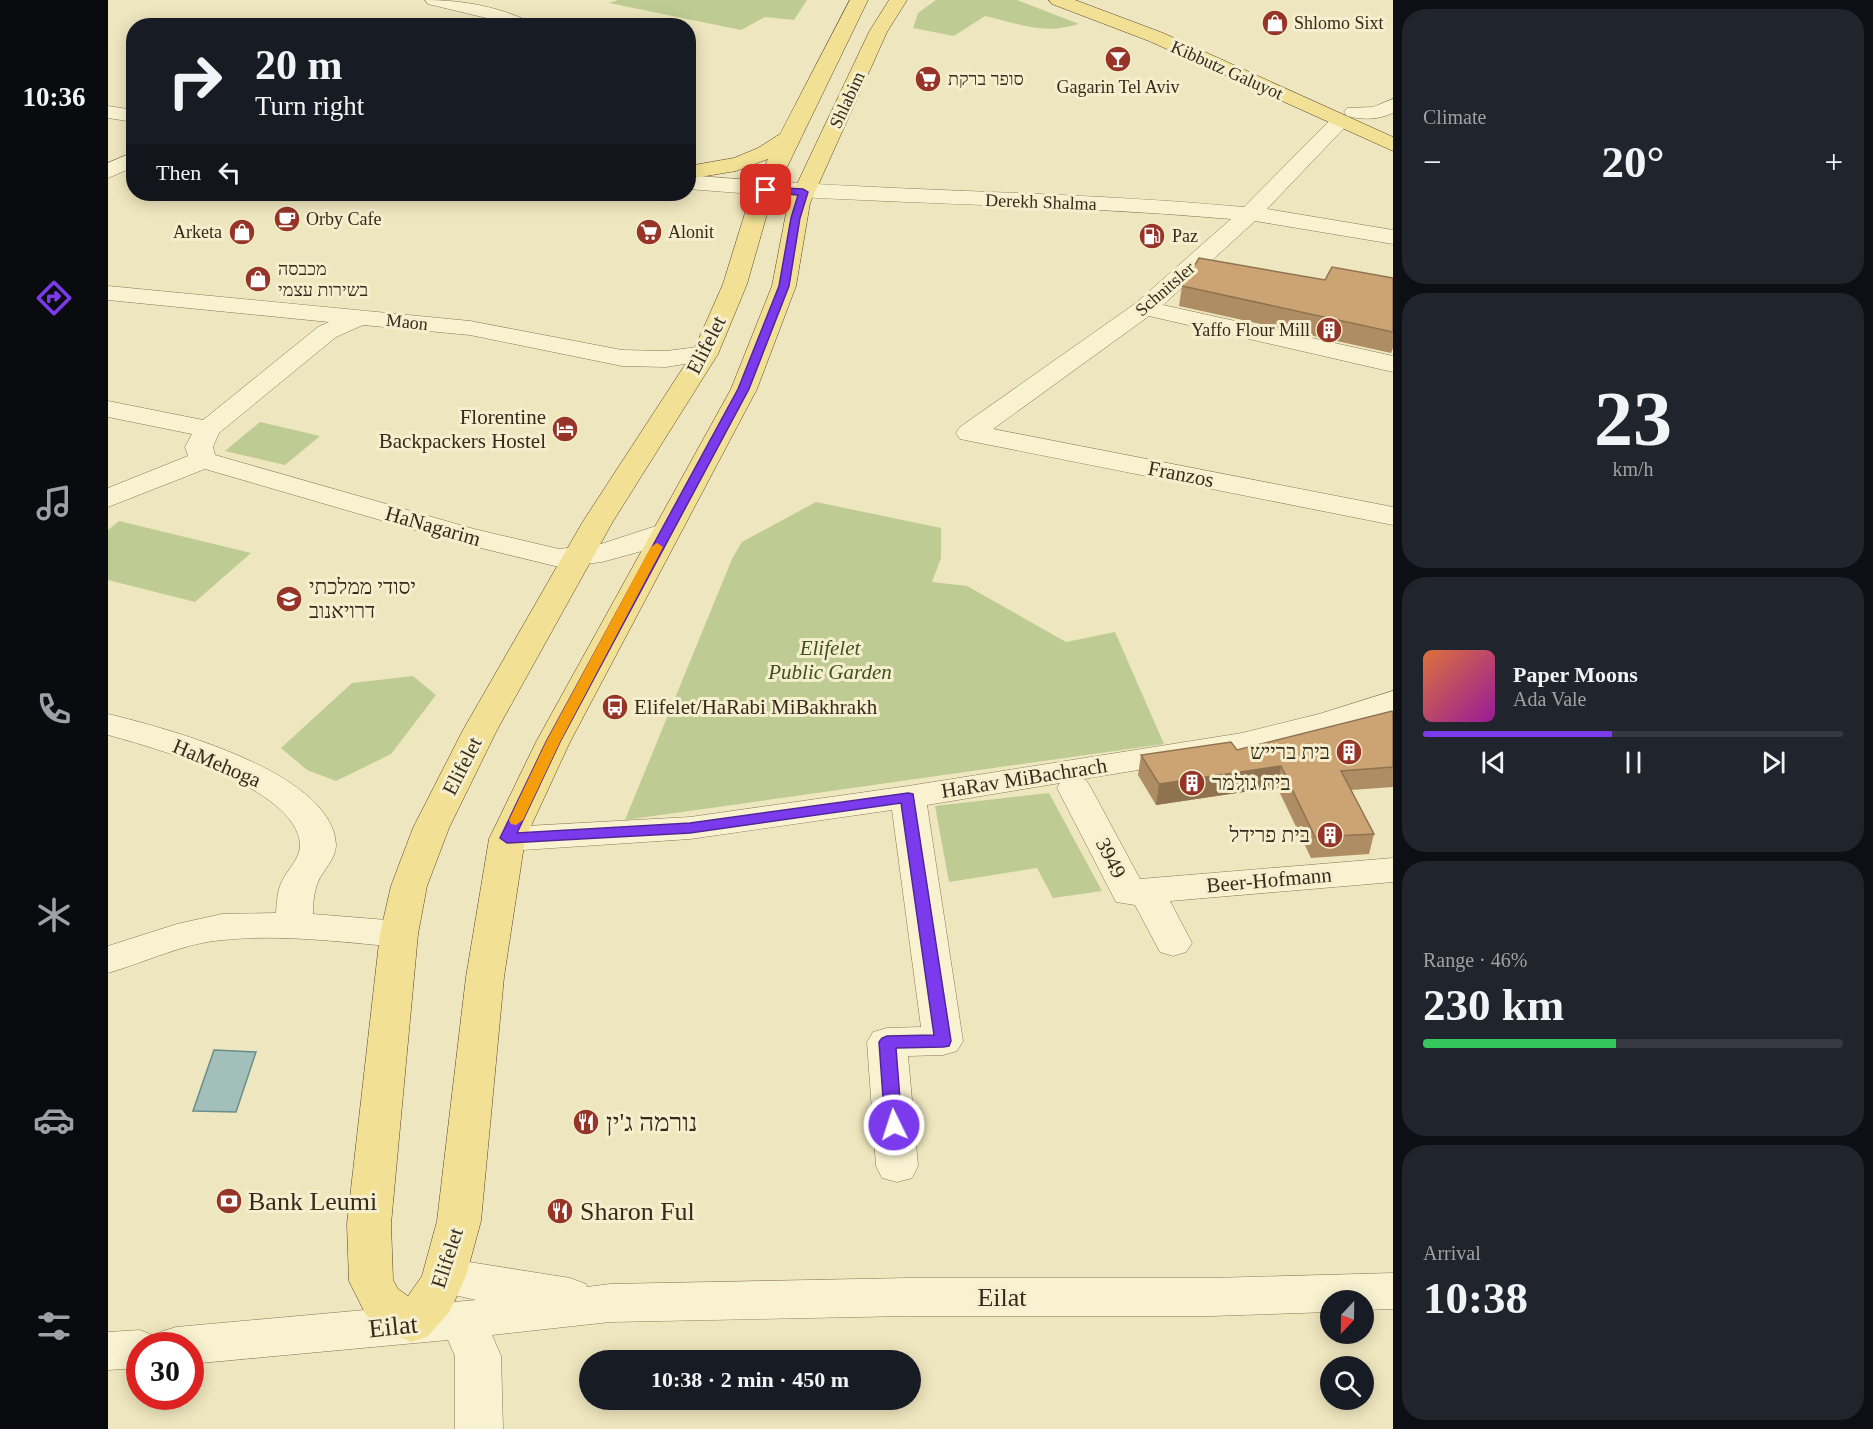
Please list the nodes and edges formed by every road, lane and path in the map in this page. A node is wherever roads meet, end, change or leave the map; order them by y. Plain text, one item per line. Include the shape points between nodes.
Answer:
1 (434, 0) edge
2 (859, 0) edge
3 (898, 0) edge
4 (1058, 0) edge
5 (1095, 0) edge
6 (505, 18) edge
7 (1393, 105) edge
8 (108, 112) edge
9 (126, 115) edge
10 (1347, 117) junction
11 (1393, 130) edge
12 (789, 138) junction
13 (1393, 145) edge
14 (126, 162) edge
15 (108, 171) edge
16 (696, 172) edge
17 (126, 175) edge
18 (108, 183) edge
19 (696, 183) edge
20 (763, 195) junction
21 (801, 197) junction
22 (1250, 214) junction
23 (1393, 237) edge
24 (108, 292) edge
25 (1145, 308) junction
26 (360, 317) junction
27 (705, 354) junction
28 (1393, 364) edge
29 (108, 409) edge
30 (208, 429) junction
31 (970, 433) joint
32 (203, 459) junction
33 (108, 498) edge
34 (1393, 516) edge
35 (665, 532) junction
36 (578, 556) junction
37 (1393, 701) edge
38 (108, 724) edge
39 (1074, 788) dead end
40 (908, 797) junction
41 (507, 838) junction
42 (1393, 870) edge
43 (1146, 891) junction
44 (294, 925) junction
45 (399, 934) junction
46 (1173, 943) dead end
47 (108, 960) edge
48 (897, 1166) dead end
49 (444, 1276) junction
50 (1393, 1291) edge
51 (610, 1303) junction
52 (463, 1320) junction
53 (412, 1323) junction
54 (204, 1343) edge
55 (126, 1349) edge
56 (108, 1351) edge
57 (479, 1429) edge

1 - 6 street
2 - 12 main road, Shlabim
3 - 21 main road, Shlabim via 878,32
4 - 10 main road, Kibbutz Galuyot
5 - 10 main road, Kibbutz Galuyot via 1176,32
7 - 10 street
8 - 9 street
10 - 11 main road, Kibbutz Galuyot
10 - 13 main road, Kibbutz Galuyot
10 - 22 street, Schnitsler
12 - 16 main road via 744,163
12 - 20 main road, Shlabim
14 - 15 street
17 - 18 street
19 - 20 street, Derekh Shalma
20 - 21 street, Derekh Shalma
20 - 27 main road, Elifelet via 735,284
21 - 22 street, Derekh Shalma via 1128,205
21 - 35 main road, Elifelet via 784,286 744,389
22 - 23 street, Derekh Shalma
22 - 25 street, Schnitsler
24 - 26 street, Maon
25 - 28 street
25 - 31 street, Schnitsler
26 - 27 street, Maon via 470,328 622,358 666,359
26 - 30 street via 327,332
27 - 36 main road, Elifelet
29 - 30 street
30 - 32 street via 199,447
31 - 34 street, Franzos
32 - 33 street
32 - 36 street, HaNagarim via 466,536 559,558
35 - 36 street, HaNagarim via 632,545
35 - 41 main road, Elifelet via 553,742
36 - 45 main road, Elifelet via 480,730 431,828 409,886
37 - 40 street, HaRav MiBachrach via 1242,743
38 - 44 street, HaMehoga via 191,749 250,774 304,812 315,828 318,845 313,864 300,881
39 - 43 street, 3949 via 1129,892
40 - 41 street, HaRav MiBachrach via 690,828
40 - 48 street via 943,1041 887,1042
41 - 49 main road, Elifelet via 485,977 459,1221
42 - 43 street, Beer-Hofmann
43 - 46 street, 3949
44 - 45 street
44 - 47 street via 199,931
45 - 53 main road, Elifelet via 369,1224 371,1281 382,1302
49 - 51 street, Eilat
49 - 53 main road, Elifelet via 434,1298
50 - 51 street, Eilat via 1212,1297 907,1297
51 - 52 street, Eilat
52 - 53 street, Eilat
52 - 57 street via 478,1356
53 - 54 street, Eilat
55 - 56 street

